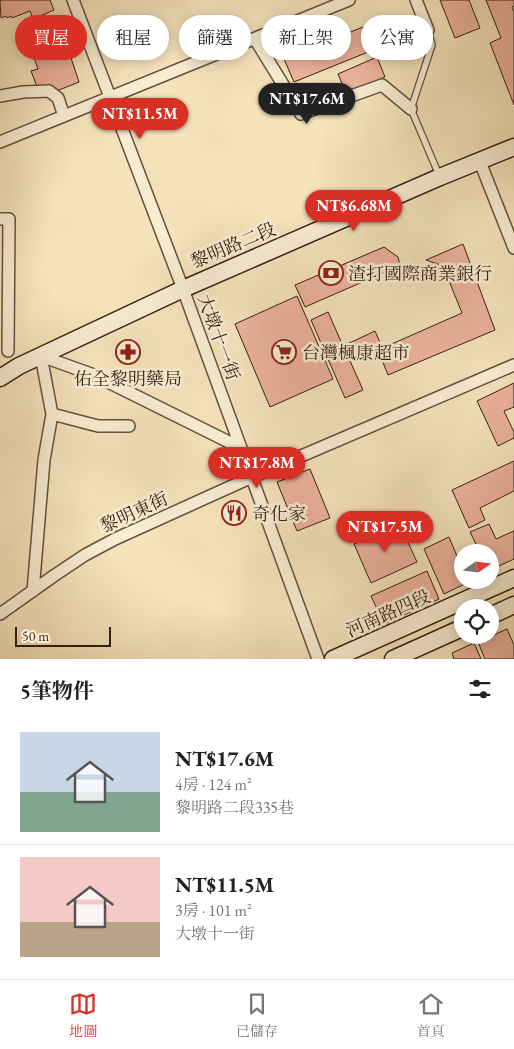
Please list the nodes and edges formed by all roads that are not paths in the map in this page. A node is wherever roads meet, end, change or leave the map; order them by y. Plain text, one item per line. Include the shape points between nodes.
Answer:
1 (73, 0) edge
2 (349, 0) edge
3 (416, 0) edge
4 (422, 15) edge
5 (255, 39) junction
6 (427, 60) edge
7 (0, 96) edge
8 (110, 97) junction
9 (411, 109) junction
10 (64, 116) junction
11 (0, 142) edge
12 (514, 147) edge
13 (480, 162) junction
14 (440, 177) junction
15 (0, 219) edge
16 (514, 248) edge
17 (183, 289) junction
18 (4, 350) edge
19 (34, 359) junction
20 (514, 365) edge
21 (0, 378) edge
22 (52, 414) junction
23 (129, 426) dead end
24 (241, 448) junction
25 (252, 477) junction
26 (514, 578) edge
27 (33, 590) junction
28 (514, 605) edge
29 (499, 612) edge
30 (0, 614) edge
31 (454, 632) edge
32 (318, 659) edge
33 (334, 659) edge
34 (393, 659) edge

1 - 8 street, 大墩十一街
2 - 5 street
3 - 4 street
5 - 8 street
5 - 9 street via 302,114 382,85
6 - 9 lane
7 - 10 street via 49,91 58,98
8 - 10 street
8 - 17 street, 大墩十一街
9 - 14 lane
10 - 11 street
12 - 13 main road, 黎明路二段
13 - 14 main road, 黎明路二段
13 - 16 street
14 - 17 main road, 黎明路二段
15 - 18 street via 9,220
17 - 19 main road, 黎明路二段
17 - 24 street, 大墩十一街
18 - 19 street
19 - 21 main road, 黎明路二段
19 - 22 street
19 - 24 street via 94,376
20 - 25 street, 黎明東街
22 - 23 street via 98,426
22 - 27 street via 44,460
24 - 25 street, 大墩十一街
25 - 27 street, 黎明東街 via 115,539
25 - 32 street, 大墩十一街
26 - 33 main road, 河南路四段
27 - 30 street, 黎明東街
28 - 29 main road
31 - 34 main road

